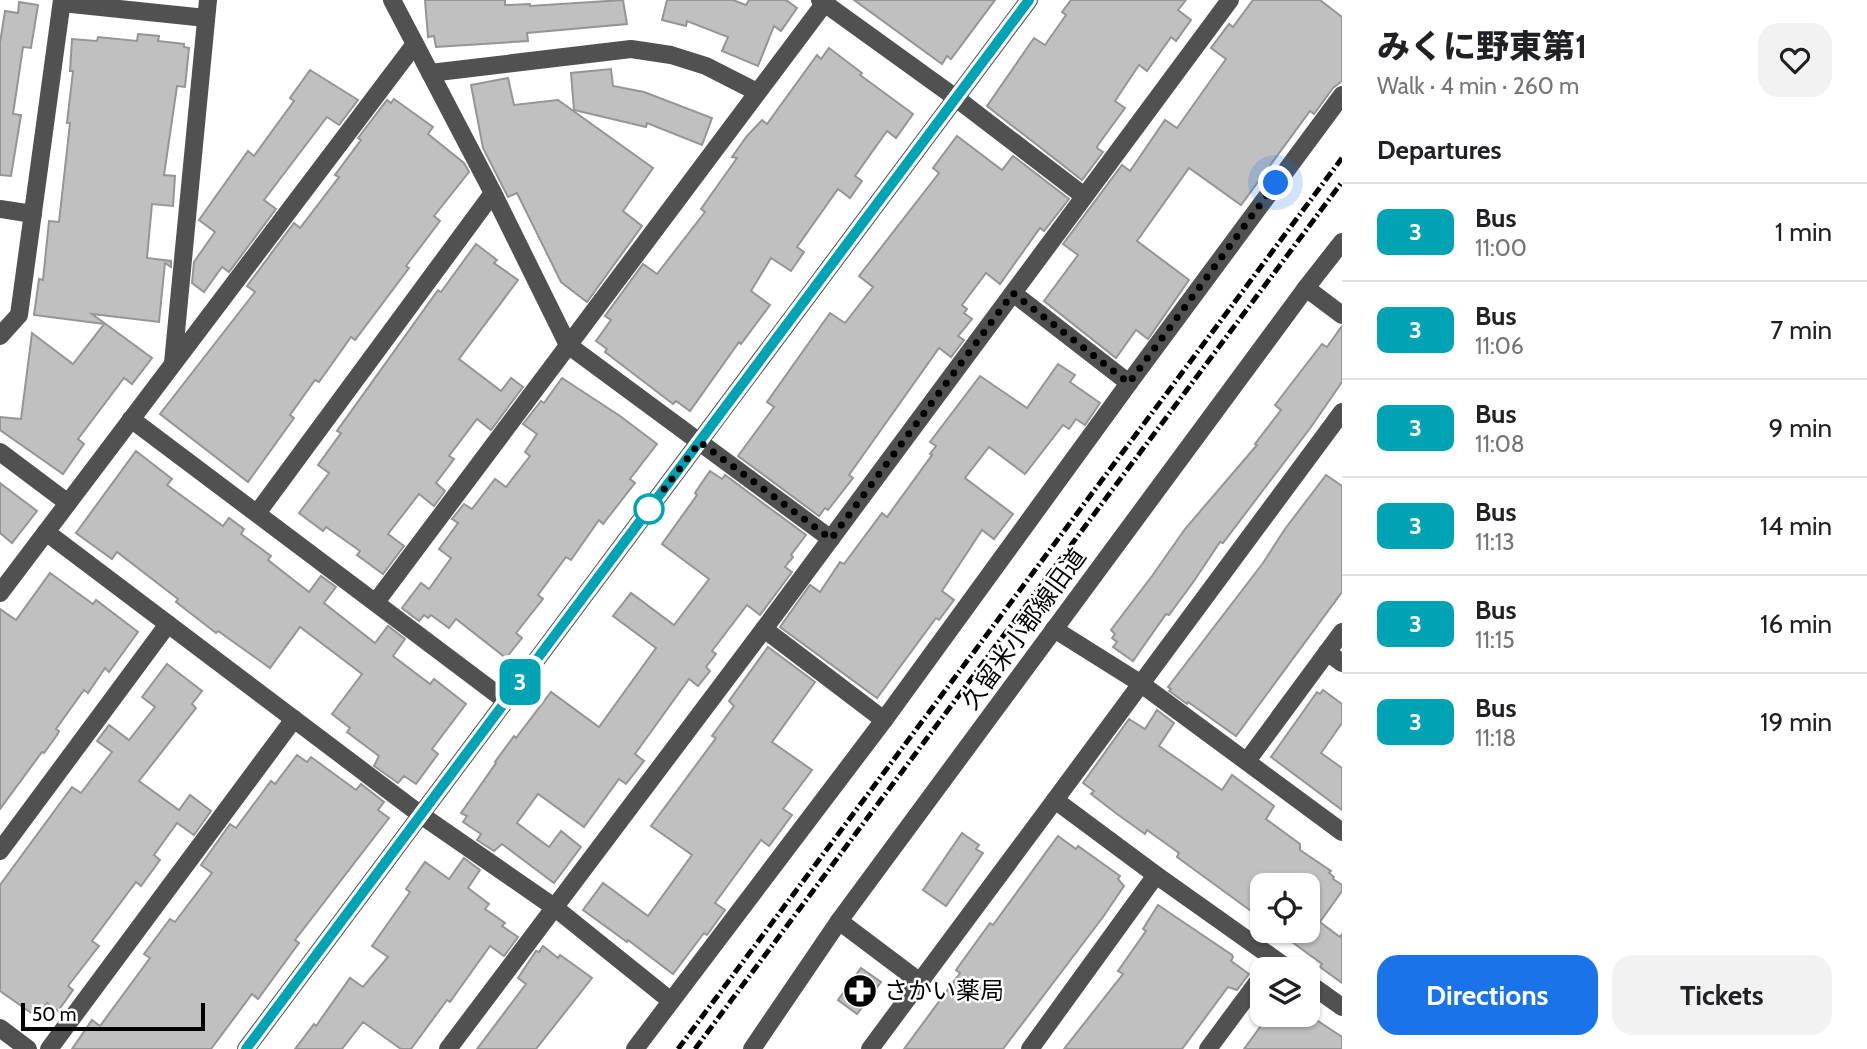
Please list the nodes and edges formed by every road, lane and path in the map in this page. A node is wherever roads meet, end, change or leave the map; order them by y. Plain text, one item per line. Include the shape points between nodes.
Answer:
1 (393, 0) edge
2 (1029, 0) edge
3 (1230, 0) edge
4 (62, 1) edge
5 (824, 1) edge
6 (207, 9) edge
7 (415, 44) junction
8 (430, 73) junction
9 (757, 93) junction
10 (1342, 95) edge
11 (956, 98) junction
12 (493, 193) junction
13 (1084, 197) junction
14 (0, 209) edge
15 (33, 214) junction
16 (1342, 242) edge
17 (1306, 288) junction
18 (1013, 293) junction
19 (1342, 315) edge
20 (0, 336) edge
21 (568, 345) junction
22 (173, 363) junction
23 (1129, 383) junction
24 (1342, 412) edge
25 (131, 419) junction
26 (700, 442) junction
27 (0, 452) edge
28 (68, 503) junction
29 (258, 512) junction
30 (46, 532) junction
31 (831, 539) junction
32 (0, 593) edge
33 (376, 602) junction
34 (168, 624) junction
35 (764, 629) junction
36 (1054, 629) junction
37 (1342, 632) edge
38 (1327, 653) junction
39 (1342, 663) edge
40 (1140, 683) junction
41 (506, 701) junction
42 (295, 719) junction
43 (884, 720) junction
44 (1247, 761) junction
45 (1055, 800) junction
46 (421, 815) junction
47 (1342, 832) edge
48 (0, 851) edge
49 (1156, 875) junction
50 (554, 906) junction
51 (839, 922) junction
52 (1262, 957) edge
53 (920, 982) junction
54 (1320, 990) edge
55 (1250, 992) edge
56 (671, 1001) junction
57 (1340, 1002) edge
58 (0, 1028) edge
59 (28, 1049) edge
60 (48, 1049) edge
61 (246, 1049) edge
62 (448, 1049) edge
63 (635, 1049) edge
64 (752, 1049) edge
65 (870, 1049) edge
66 (1030, 1049) edge
67 (1208, 1049) edge

1 - 7 street
2 - 11 street
3 - 13 street
4 - 6 street
4 - 15 street
5 - 9 street
5 - 11 street
6 - 22 street
7 - 8 street
7 - 22 street
8 - 9 street via 631,49 706,66
8 - 12 street
9 - 21 street
10 - 23 street
11 - 13 street
11 - 26 street
12 - 21 street
12 - 29 street
13 - 18 street
14 - 15 street
15 - 20 street via 19,315
16 - 17 street, 久留米小郡線旧道
17 - 19 street
17 - 36 street, 久留米小郡線旧道
18 - 23 street
18 - 31 street
21 - 26 street
21 - 33 street
22 - 25 street
23 - 43 street
24 - 40 street
25 - 28 street
25 - 29 street
26 - 31 street
26 - 41 street
27 - 28 street
28 - 30 street
29 - 33 street
30 - 32 street
30 - 34 street
31 - 35 street
33 - 41 street
34 - 42 street
34 - 48 street
35 - 43 street
35 - 50 street
36 - 40 street
36 - 51 street, 久留米小郡線旧道
37 - 38 street
38 - 39 street
38 - 44 street
40 - 44 street
40 - 45 street
41 - 46 street
42 - 46 street
42 - 60 street
43 - 56 street
44 - 47 street
45 - 49 street
45 - 53 street
46 - 50 street
46 - 61 street
49 - 52 street
49 - 66 street
50 - 56 street
50 - 62 street
51 - 53 street
51 - 64 street, 久留米小郡線旧道
53 - 65 street
54 - 57 street
55 - 67 street
56 - 63 street
58 - 59 street

